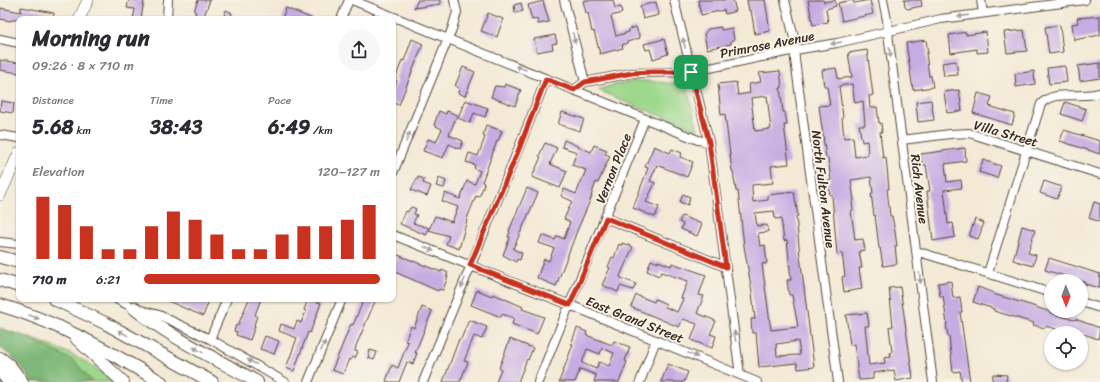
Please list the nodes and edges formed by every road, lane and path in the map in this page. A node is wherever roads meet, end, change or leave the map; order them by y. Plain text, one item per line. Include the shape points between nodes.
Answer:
1 (88, 0) edge
2 (168, 0) edge
3 (349, 0) edge
4 (352, 0) edge
5 (454, 0) edge
6 (564, 0) edge
7 (674, 0) edge
8 (785, 0) edge
9 (883, 0) edge
10 (981, 0) edge
11 (1085, 0) edge
12 (983, 13) junction
13 (80, 16) edge
14 (167, 16) edge
15 (342, 16) edge
16 (390, 16) edge
17 (396, 18) edge
18 (888, 32) junction
19 (0, 39) edge
20 (448, 40) junction
21 (16, 42) edge
22 (795, 50) junction
23 (691, 72) junction
24 (546, 79) junction
25 (585, 82) junction
26 (574, 90) junction
27 (1100, 93) edge
28 (645, 119) junction
29 (0, 135) edge
30 (16, 138) edge
31 (902, 140) junction
32 (709, 142) junction
33 (1026, 151) junction
34 (16, 160) edge
35 (396, 166) edge
36 (1100, 174) edge
37 (0, 195) edge
38 (606, 218) junction
39 (396, 236) edge
40 (0, 242) edge
41 (16, 244) edge
42 (916, 251) junction
43 (0, 257) edge
44 (16, 261) edge
45 (470, 265) junction
46 (726, 267) junction
47 (988, 273) junction
48 (0, 280) edge
49 (16, 285) edge
50 (1044, 291) edge
51 (60, 302) edge
52 (122, 302) edge
53 (226, 302) edge
54 (341, 302) edge
55 (1088, 304) edge
56 (0, 305) edge
57 (570, 305) junction
58 (134, 308) junction
59 (1100, 308) edge
60 (67, 330) junction
61 (210, 339) junction
62 (656, 340) junction
63 (0, 358) edge
64 (0, 371) edge
65 (743, 378) edge
66 (9, 382) edge
67 (22, 382) edge
68 (124, 382) edge
69 (161, 382) edge
70 (212, 382) edge
71 (257, 382) edge
72 (286, 382) edge
73 (308, 382) edge
74 (423, 382) edge
75 (538, 382) edge
76 (640, 382) edge
77 (757, 382) edge
78 (838, 382) edge
79 (933, 382) edge

1 - 13 main road
2 - 14 street
3 - 15 street
4 - 16 street
5 - 20 street via 457,12
6 -> 25 street
23 -> 7 street
8 - 22 street, North Fulton Avenue
9 - 18 street, Rich Avenue
10 - 12 street
11 - 12 street, Primrose Avenue
12 -> 18 street, Primrose Avenue via 941,19
17 - 20 street
18 -> 22 street, Primrose Avenue
18 -> 31 street, Rich Avenue
19 - 21 street
24 -> 20 street
35 -> 20 street
22 - 23 street, Primrose Avenue
22 - 78 street, North Fulton Avenue
23 - 25 street, Primrose Avenue via 632,73
23 - 32 street
24 - 26 street
24 - 45 street
25 - 26 street, Primrose Avenue
26 - 28 street
27 - 33 street via 1057,96 1044,100
28 - 32 street
28 - 38 street, Vernon Place
29 - 30 street
31 - 33 street, Villa Street via 969,133
31 - 42 street, Rich Avenue
32 - 46 street
33 - 36 street, Villa Street
33 - 47 street
34 - 37 main road
38 - 46 street
38 - 57 street, Vernon Place
39 -> 45 street, East Grand Street
40 - 41 street
42 - 47 street
42 -> 79 street, Rich Avenue
43 - 44 highway
45 - 57 street, East Grand Street
45 -> 74 street
65 -> 46 street
47 - 50 street
48 - 49 highway
70 -> 51 highway via 105,323
52 - 58 street
53 - 61 street
73 -> 54 street
55 - 59 street
56 -> 60 highway
57 - 62 street, East Grand Street
57 - 75 street, Vernon Place
58 - 61 street via 159,315
71 -> 58 highway via 154,324
60 - 68 highway
60 - 69 highway
72 -> 61 street
62 -> 65 street, East Grand Street
62 - 76 street
63 - 67 highway
64 - 66 highway
65 - 77 street, East Grand Street

